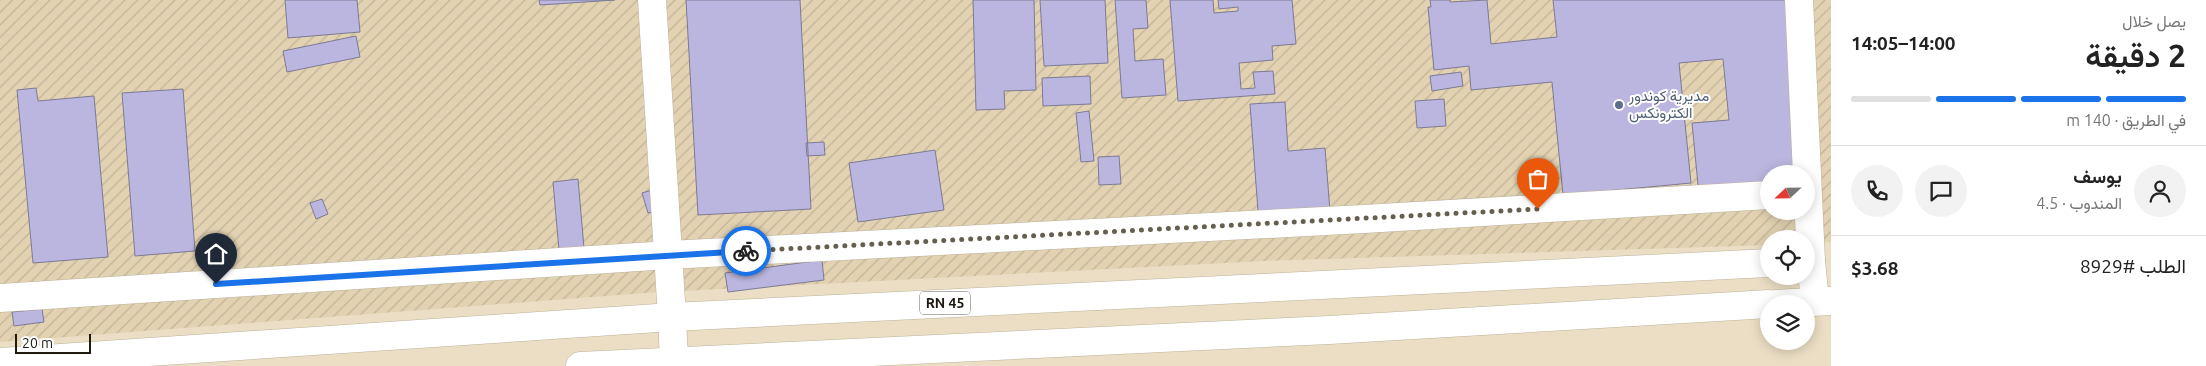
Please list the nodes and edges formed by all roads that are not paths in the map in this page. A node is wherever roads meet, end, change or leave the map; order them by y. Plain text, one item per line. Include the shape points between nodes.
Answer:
1 (652, 0) edge
2 (1799, 0) edge
3 (1813, 165) edge
4 (1815, 193) edge
5 (1760, 197) edge
6 (669, 255) junction
7 (1816, 261) edge
8 (1760, 263) edge
9 (0, 298) edge
10 (1823, 301) edge
11 (1760, 305) edge
12 (672, 317) junction
13 (122, 360) edge
14 (674, 361) junction
15 (0, 362) edge
16 (580, 366) edge

1 - 6 main road
2 - 3 main road
4 - 7 main road
5 - 6 main road
6 - 9 main road
6 - 12 main road
7 - 10 main road
8 - 12 main road, RN 45
11 - 14 main road via 1329,330
12 - 13 main road, RN 45
12 - 14 main road
13 - 15 main road, RN 45
14 - 16 main road

